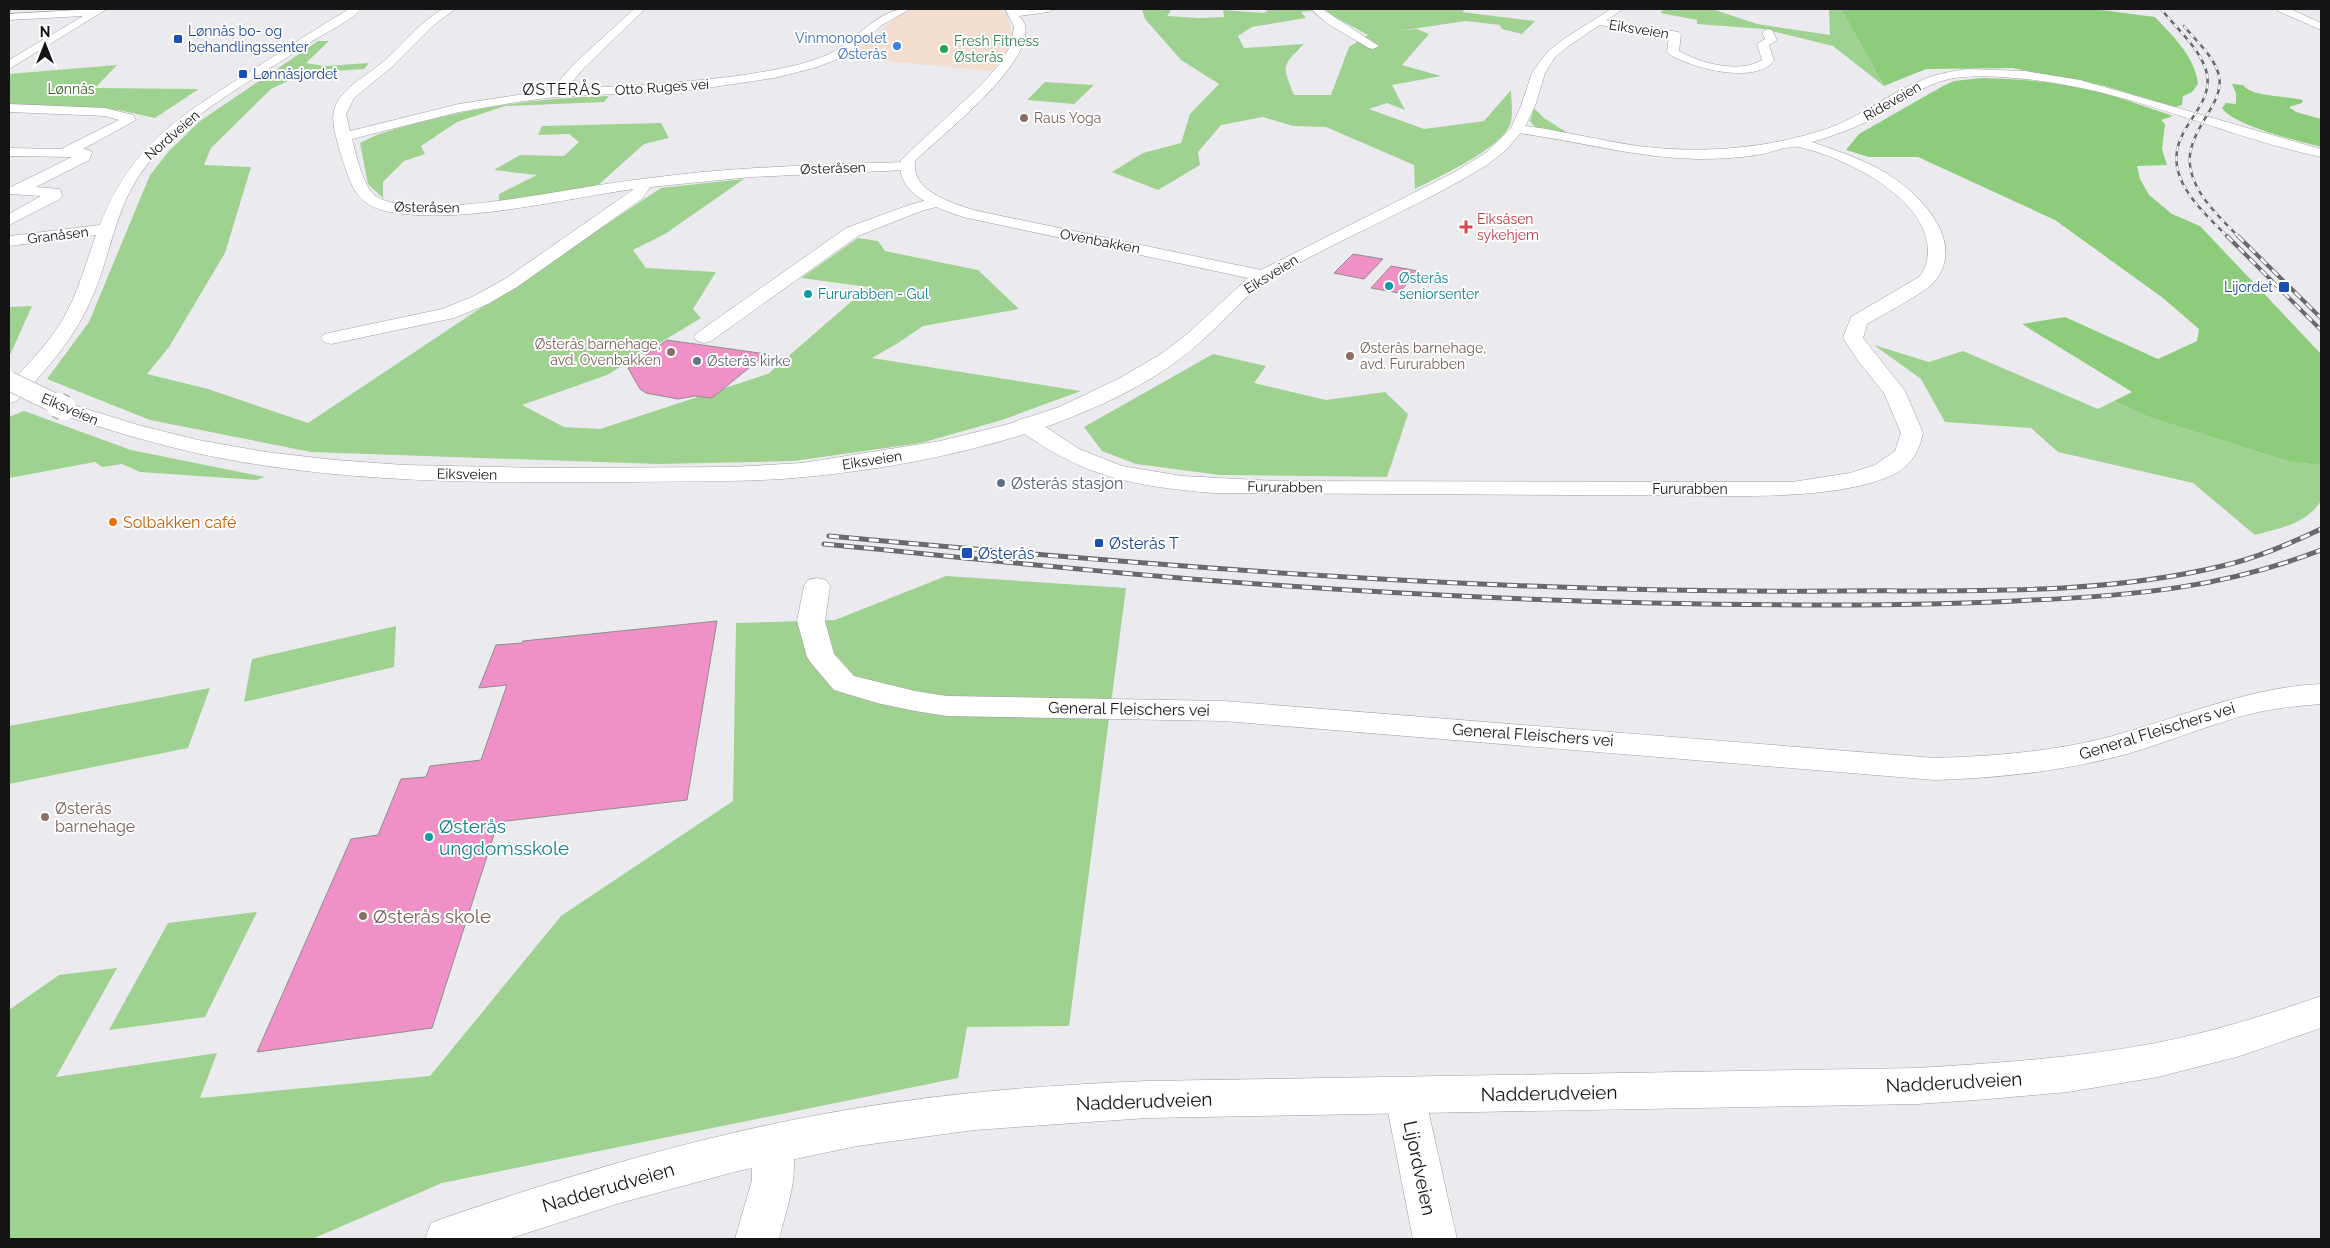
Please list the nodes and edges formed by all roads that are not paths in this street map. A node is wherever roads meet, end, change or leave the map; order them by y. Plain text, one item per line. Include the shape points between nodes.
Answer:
1 (356, 9) edge
2 (450, 9) edge
3 (640, 9) edge
4 (904, 9) edge
5 (1049, 9) edge
6 (1316, 9) edge
7 (1618, 9) edge
8 (2282, 9) edge
9 (99, 10) edge
10 (1012, 11) edge
11 (9, 17) edge
12 (1598, 22) junction
13 (2321, 27) edge
14 (1768, 32) dead end
15 (1373, 46) dead end
16 (9, 65) edge
17 (555, 93) junction
18 (9, 108) edge
19 (1518, 129) junction
20 (345, 136) junction
21 (1797, 142) junction
22 (9, 152) edge
23 (63, 153) junction
24 (2321, 153) edge
25 (906, 166) junction
26 (642, 184) junction
27 (12, 191) edge
28 (938, 202) junction
29 (9, 220) edge
30 (107, 229) junction
31 (9, 241) edge
32 (1263, 276) junction
33 (704, 337) dead end
34 (331, 338) dead end
35 (9, 381) edge
36 (9, 397) edge
37 (1027, 425) junction
38 (817, 586) dead end
39 (2321, 694) edge
40 (2321, 1012) edge
41 (1406, 1096) junction
42 (772, 1145) junction
43 (447, 1239) edge
44 (757, 1239) edge
45 (1436, 1239) edge

1 - 30 street, Nordveien via 205,107 156,146 127,181
2 - 20 street, Østeråsen via 422,26 394,59 349,96 339,116
3 - 17 street
4 - 17 street, Otto Ruges vei via 878,23 834,56 793,70 693,86
5 - 10 street
6 - 15 street
7 - 12 street, Eiksveien
8 - 13 street
9 - 11 street
9 - 16 street
10 - 25 street via 1019,20 1021,33 1017,48 1007,63 992,82 912,156
12 - 14 street, Eiksveien via 1675,34 1672,52 1682,58 1704,65 1734,68 1766,64 1763,44 1771,40
12 - 19 street, Eiksveien via 1546,60 1534,81
17 - 20 street, Otto Ruges vei via 458,108
18 - 23 street via 105,112 129,120
19 - 21 street, Rideveien via 1681,154 1744,151
19 - 32 street, Eiksveien via 1500,150 1469,170
20 - 26 street, Østeråsen via 362,192 369,200 399,208 466,208
21 - 24 street, Rideveien via 1866,117 1930,80 1960,74 1997,73 2038,76 2095,87
21 - 37 street, Fururabben via 1858,164 1897,185 1933,229 1937,263 1933,273 1858,321 1854,330 1853,338 1894,392 1912,433 1905,455 1890,467 1826,486 1792,489 1228,486 1157,479 1106,469 1073,455
22 - 23 street
23 - 27 street via 85,153 84,157
25 - 26 street, Østeråsen via 755,172
25 - 28 street, Ovenbakken via 906,177 911,184
26 - 34 street via 638,195 511,283 481,300 447,314
27 - 29 street via 54,192 54,196
28 - 32 street, Ovenbakken via 988,219
28 - 33 street via 852,232
30 - 31 street, Granåsen
30 - 36 street, Nordveien via 89,283 69,326
32 - 37 street, Eiksveien via 1241,292 1192,340 1158,364 1082,404
35 - 37 street, Eiksveien, bridge via 64,408 140,434 234,455 388,472 686,474 801,470 912,453 994,436
38 - 39 street, General Fleischers vei via 811,621 821,657 844,683 877,693 947,706 1224,711 1935,769 1984,768 2071,757 2127,743 2242,705 2276,697
40 - 41 street, Nadderudveien via 2157,1060 2021,1079 1917,1086
41 - 42 street, Nadderudveien via 1104,1100 915,1118
41 - 45 street, Lijordveien
42 - 43 street, Nadderudveien via 735,1152 520,1212
42 - 44 street via 773,1180

